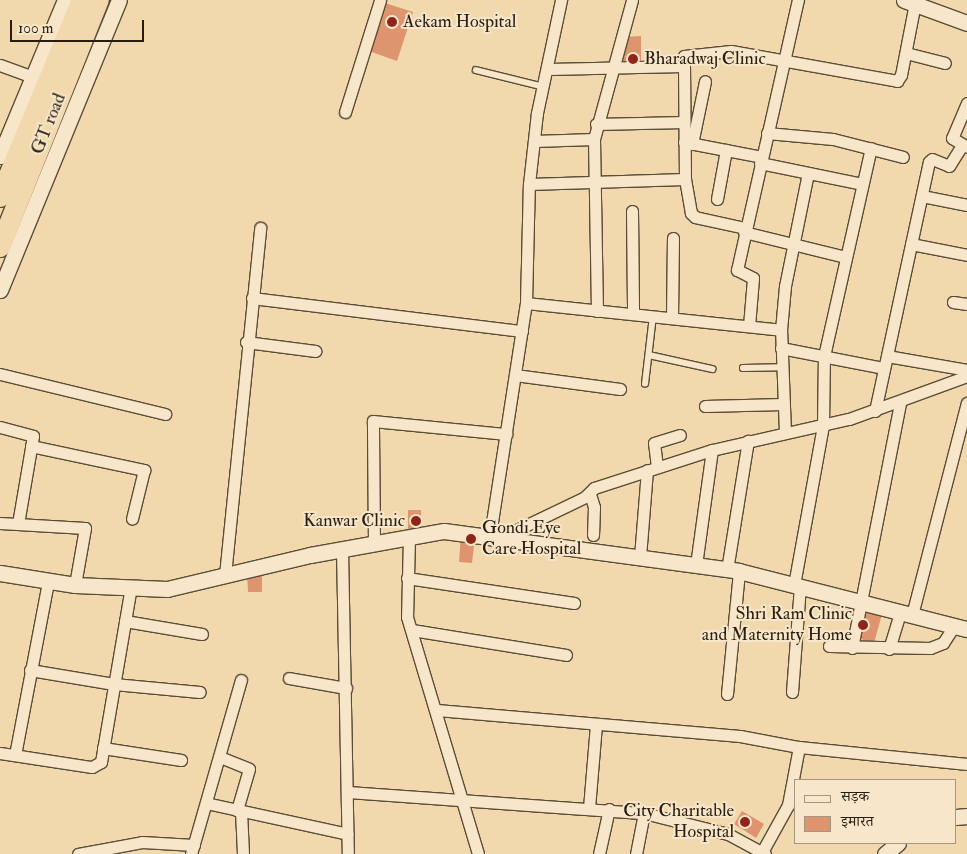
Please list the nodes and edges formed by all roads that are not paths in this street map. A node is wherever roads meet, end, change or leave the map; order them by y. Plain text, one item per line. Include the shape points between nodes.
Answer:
1 (65, 0) edge
2 (82, 0) edge
3 (99, 0) edge
4 (119, 0) edge
5 (380, 0) edge
6 (561, 0) edge
7 (632, 0) edge
8 (798, 0) edge
9 (910, 1) edge
10 (967, 23) edge
11 (906, 53) junction
12 (785, 59) junction
13 (946, 63) dead end
14 (0, 65) edge
15 (683, 66) junction
16 (614, 67) junction
17 (549, 69) junction
18 (476, 70) dead end
19 (33, 78) junction
20 (705, 81) dead end
21 (544, 87) junction
22 (967, 103) edge
23 (345, 112) dead end
24 (684, 122) junction
25 (596, 124) junction
26 (767, 133) junction
27 (594, 139) junction
28 (534, 141) junction
29 (688, 143) junction
30 (965, 146) edge
31 (871, 148) junction
32 (726, 150) junction
33 (0, 156) edge
34 (903, 157) dead end
35 (761, 160) junction
36 (808, 174) junction
37 (685, 179) junction
38 (594, 181) junction
39 (529, 184) junction
40 (862, 184) junction
41 (922, 196) junction
42 (0, 197) edge
43 (717, 199) dead end
44 (967, 205) edge
45 (632, 211) dead end
46 (260, 228) dead end
47 (745, 230) junction
48 (673, 238) dead end
49 (794, 244) junction
50 (911, 244) junction
51 (0, 248) edge
52 (967, 255) edge
53 (846, 257) junction
54 (0, 290) edge
55 (252, 298) junction
56 (953, 302) dead end
57 (526, 303) junction
58 (967, 304) edge
59 (597, 311) junction
60 (633, 314) junction
61 (653, 316) junction
62 (672, 318) junction
63 (749, 326) junction
64 (781, 330) junction
65 (522, 331) junction
66 (246, 342) junction
67 (781, 348) junction
68 (315, 351) dead end
69 (649, 355) junction
70 (824, 356) junction
71 (887, 356) junction
72 (782, 367) junction
73 (743, 368) dead end
74 (884, 368) junction
75 (712, 369) dead end
76 (967, 370) edge
77 (0, 374) edge
78 (515, 375) junction
79 (967, 376) edge
80 (645, 384) dead end
81 (620, 389) dead end
82 (900, 403) junction
83 (967, 403) edge
84 (784, 404) junction
85 (705, 406) dead end
86 (875, 411) junction
87 (165, 414) dead end
88 (823, 425) junction
89 (0, 427) edge
90 (785, 432) junction
91 (506, 434) junction
92 (680, 435) dead end
93 (748, 441) junction
94 (31, 446) junction
95 (712, 450) junction
96 (652, 469) junction
97 (590, 494) junction
98 (132, 519) dead end
99 (0, 523) edge
100 (18, 524) junction
101 (594, 535) dead end
102 (496, 536) junction
103 (409, 537) junction
104 (374, 544) junction
105 (342, 549) junction
106 (640, 558) junction
107 (696, 566) junction
108 (733, 571) junction
109 (0, 573) edge
110 (225, 575) junction
111 (407, 578) junction
112 (48, 582) junction
113 (75, 585) junction
114 (797, 586) junction
115 (131, 587) junction
116 (574, 603) dead end
117 (863, 603) junction
118 (906, 614) junction
119 (125, 621) junction
120 (960, 628) edge
121 (412, 630) junction
122 (202, 634) dead end
123 (829, 646) dead end
124 (852, 648) junction
125 (889, 649) junction
126 (566, 655) dead end
127 (30, 670) junction
128 (289, 678) dead end
129 (241, 680) dead end
130 (114, 684) junction
131 (346, 688) junction
132 (200, 692) dead end
133 (792, 692) dead end
134 (727, 694) dead end
135 (438, 710) junction
136 (596, 725) junction
137 (799, 747) junction
138 (103, 748) junction
139 (0, 753) edge
140 (15, 755) junction
141 (220, 757) junction
142 (181, 760) dead end
143 (967, 764) edge
144 (348, 792) junction
145 (462, 799) junction
146 (206, 803) junction
147 (589, 808) junction
148 (609, 809) junction
149 (239, 810) junction
150 (644, 814) junction
151 (348, 834) junction
152 (193, 849) edge
153 (109, 851) edge
154 (764, 853) edge
155 (78, 854) edge
156 (243, 854) edge
157 (348, 854) edge
158 (478, 854) edge
159 (600, 854) edge
160 (636, 854) edge

1 - 19 street
2 - 42 highway, GT road
3 - 51 highway, GT road
4 - 54 street
5 - 23 street
6 - 17 street
7 - 16 street
8 - 12 street
9 - 10 street
9 - 11 street
11 - 12 street via 897,81
11 - 13 street
12 - 15 street via 714,51 686,55
12 - 26 street
14 - 19 street
15 - 16 street
15 - 24 street
16 - 17 street
16 - 25 street
17 - 21 street
18 - 21 lane
19 - 33 street
20 - 29 street
21 - 28 street
22 - 30 street via 952,138
24 - 25 street
24 - 29 street
25 - 27 street
26 - 31 street via 833,139
26 - 35 street
27 - 28 street
27 - 38 street
28 - 39 street
29 - 32 street
29 - 37 street
30 - 41 street via 949,166 930,160
31 - 34 street
31 - 40 street
32 - 35 street
32 - 43 street
35 - 36 street
35 - 47 street
36 - 40 street
36 - 49 street
37 - 38 street
37 - 47 street via 692,215
38 - 39 street
38 - 59 street
39 - 57 street
40 - 53 street
41 - 44 street
41 - 50 street
45 - 60 street
46 - 55 street
47 - 49 street
47 - 63 street via 737,270 754,278
48 - 62 street
49 - 53 street
49 - 64 street
50 - 52 street
50 - 71 street
53 - 70 street
55 - 65 street
55 - 66 street
56 - 58 street
57 - 59 street
57 - 65 street
59 - 60 street
60 - 61 street
61 - 62 street
61 - 69 lane
62 - 63 street
63 - 64 street
64 - 67 street
65 - 78 street
66 - 68 street
66 - 110 street
67 - 70 street
67 - 72 street
69 - 75 lane
69 - 80 lane
70 - 74 street
70 - 88 street
71 - 74 street
71 - 76 street
72 - 73 lane
72 - 84 street
74 - 86 street
77 - 87 street
78 - 81 street
78 - 91 street
79 - 82 street
82 - 86 street
82 - 117 street
83 - 118 street
84 - 85 street
84 - 90 street
86 - 88 street
88 - 90 street
88 - 114 street
89 - 94 street via 33,436
90 - 93 street
91 - 102 street
91 - 104 street via 373,421
92 - 96 street via 654,443
93 - 95 street
93 - 108 street
94 - 98 street via 144,470
94 - 100 street
95 - 96 street
95 - 107 street
96 - 97 street via 594,488
96 - 106 street
97 - 101 street via 594,507
97 - 102 street
99 - 100 street
100 - 113 street via 85,528
102 - 103 street via 444,531
102 - 106 street
103 - 104 street
103 - 111 street
104 - 105 street
105 - 110 street
105 - 131 street
106 - 107 street
107 - 108 street
108 - 114 street
108 - 134 street
109 - 112 street
110 - 115 street via 167,589
111 - 116 street
111 - 121 street via 406,613
112 - 113 street
112 - 127 street
113 - 115 street
114 - 117 street
114 - 133 street
115 - 119 street
117 - 118 street
117 - 124 street
118 - 120 street
118 - 125 street
119 - 122 street
119 - 130 street
120 - 125 street via 938,647
121 - 126 street
121 - 135 street
123 - 124 street
124 - 125 street
127 - 130 street
127 - 140 street
128 - 131 street
129 - 141 street
130 - 132 street
130 - 138 street
131 - 144 street
135 - 136 street
135 - 145 street
136 - 137 street via 740,736
136 - 147 street
137 - 143 street
137 - 154 street via 788,805
138 - 140 street via 101,762 92,767
138 - 142 street
139 - 140 street
141 - 146 street
141 - 149 street via 250,769
144 - 145 street
144 - 151 street
145 - 147 street
145 - 158 street
146 - 149 street
146 - 152 street
147 - 148 street
148 - 150 street
148 - 159 street
149 - 151 street
149 - 156 street
150 - 154 street via 728,834
150 - 160 street
151 - 157 street
152 - 153 street via 142,842
153 - 155 street

